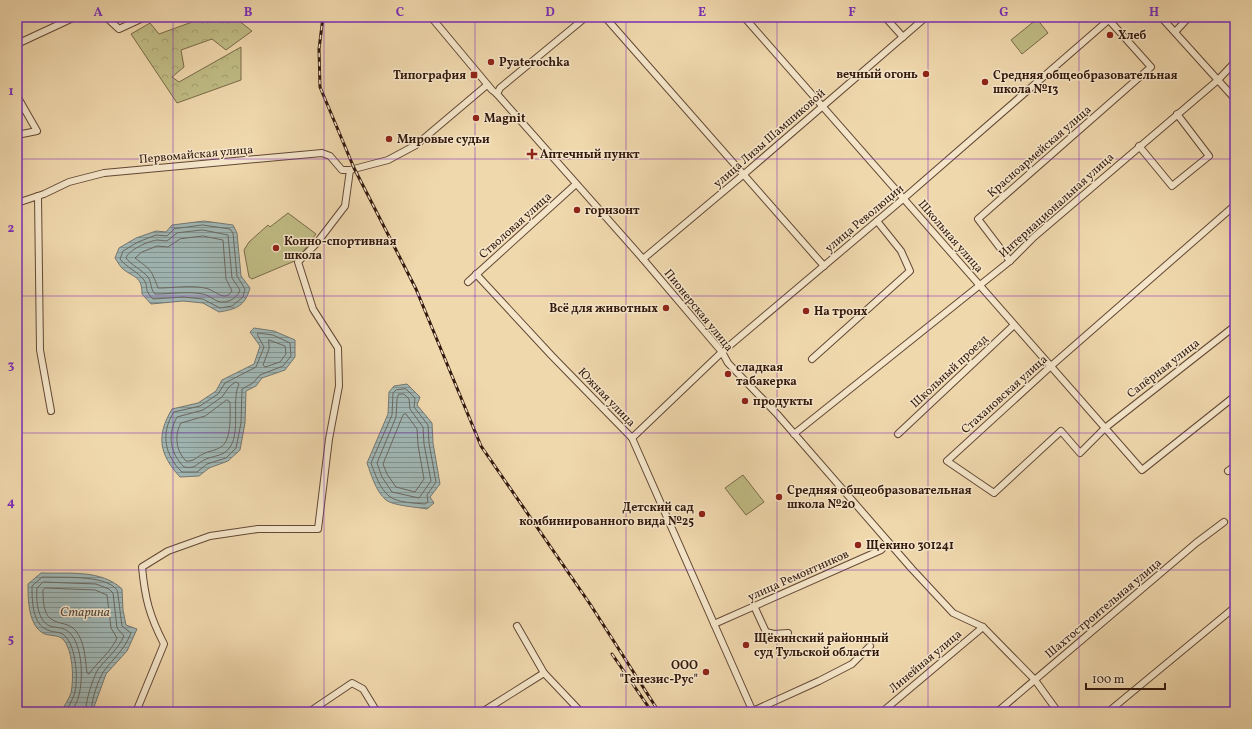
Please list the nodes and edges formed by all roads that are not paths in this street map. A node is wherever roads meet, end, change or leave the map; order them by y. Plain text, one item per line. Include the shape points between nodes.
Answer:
1 (75, 17) edge
2 (106, 17) edge
3 (145, 17) edge
4 (431, 17) edge
5 (586, 17) edge
6 (605, 17) edge
7 (744, 17) edge
8 (885, 17) edge
9 (926, 17) edge
10 (1161, 17) edge
11 (1189, 17) edge
12 (1111, 18) edge
13 (1175, 32) junction
14 (903, 37) junction
15 (17, 44) edge
16 (1235, 62) edge
17 (1218, 80) junction
18 (488, 85) junction
19 (497, 94) junction
20 (17, 96) edge
21 (1235, 99) edge
22 (823, 107) junction
23 (1177, 114) junction
24 (17, 135) edge
25 (1139, 146) junction
26 (352, 169) junction
27 (744, 175) junction
28 (576, 184) junction
29 (38, 196) junction
30 (903, 199) junction
31 (17, 203) edge
32 (1235, 205) edge
33 (877, 221) junction
34 (643, 259) junction
35 (1010, 261) junction
36 (824, 266) junction
37 (476, 274) junction
38 (468, 282) dead end
39 (980, 285) junction
40 (1014, 325) junction
41 (1235, 326) edge
42 (722, 352) junction
43 (812, 359) dead end
44 (1051, 366) junction
45 (1235, 396) edge
46 (51, 412) dead end
47 (1105, 428) junction
48 (794, 434) junction
49 (898, 434) dead end
50 (632, 438) junction
51 (1235, 466) edge
52 (1228, 471) dead end
53 (1224, 522) dead end
54 (888, 542) junction
55 (754, 606) junction
56 (1235, 607) edge
57 (714, 624) junction
58 (517, 626) dead end
59 (983, 627) junction
60 (788, 633) dead end
61 (870, 646) dead end
62 (544, 673) junction
63 (1035, 680) junction
64 (136, 712) edge
65 (309, 712) edge
66 (377, 712) edge
67 (482, 712) edge
68 (581, 712) edge
69 (753, 712) edge
70 (882, 712) edge
71 (997, 712) edge
72 (1058, 712) edge
73 (1108, 712) edge

1 - 15 street
2 - 3 street via 119,29
4 - 18 street, Пионерская улица
5 - 19 street via 500,88
6 - 27 street
7 - 22 street, Школьная улица
8 - 14 street
9 - 14 street, улица Лизы Шамшиковой
10 - 13 street
11 - 13 street
12 - 30 street, улица Революции
12 - 35 street, Красноармейская улица via 1117,29 1152,67 978,219
13 - 17 street
14 - 22 street, улица Лизы Шамшиковой
16 - 17 street, Интернациональная улица
17 - 21 street
17 - 23 street, Интернациональная улица
18 - 19 street, Пионерская улица
18 - 26 street via 416,145 388,160
19 - 28 street, Пионерская улица
20 - 24 street via 36,131
22 - 27 street, улица Лизы Шамшиковой
22 - 30 street, Школьная улица
23 - 25 street, Интернациональная улица
23 - 25 street via 1209,156 1172,186
25 - 35 street, Интернациональная улица
26 - 29 street, Первомайская улица via 342,170 330,156 322,153 104,173 69,182
26 - 64 street via 344,206 316,244 298,262 313,309 338,348 339,386 329,439 318,529 258,529 210,536 168,551 142,567 146,602 152,622 164,644
27 - 34 street, улица Лизы Шамшиковой
27 - 36 street
28 - 34 street, Пионерская улица
28 - 37 street, Стволовая улица
29 - 31 street, Первомайская улица
29 - 46 street via 40,350
30 - 33 street, улица Революции
30 - 39 street, Школьная улица
32 - 44 street, Стахановская улица
33 - 36 street, улица Революции
33 - 43 street via 901,251 910,271
34 - 42 street, Пионерская улица
35 - 39 street, Интернациональная улица
36 - 42 street, улица Революции
37 - 38 street, Стволовая улица
37 - 50 street, Южная улица
39 - 40 street, Школьная улица
39 - 48 street, Интернациональная улица
40 - 44 street, Школьная улица
40 - 49 street, Школьный проезд
41 - 47 street, Сапёрная улица
42 - 48 street, Пионерская улица via 728,363
42 - 50 street, улица Революции
44 - 47 street, Школьная улица
44 - 47 street, Стахановская улица via 947,461 994,493 1061,431 1080,453
45 - 47 street, Школьная улица via 1142,470
48 - 54 street, Пионерская улица
50 - 57 street, Южная улица
51 - 52 street
53 - 63 street, Шахтостроительная улица
54 - 55 street, улица Ремонтников via 881,550
54 - 59 street, Пионерская улица via 953,613
55 - 57 street, улица Ремонтников
55 - 60 street via 766,632
56 - 73 street
57 - 69 street, Южная улица
58 - 62 street
59 - 63 street
59 - 70 street, Линейная улица
61 - 69 street via 852,664
62 - 67 street
62 - 68 street
63 - 71 street, Шахтостроительная улица
63 - 72 street
65 - 66 street via 352,683 363,689

